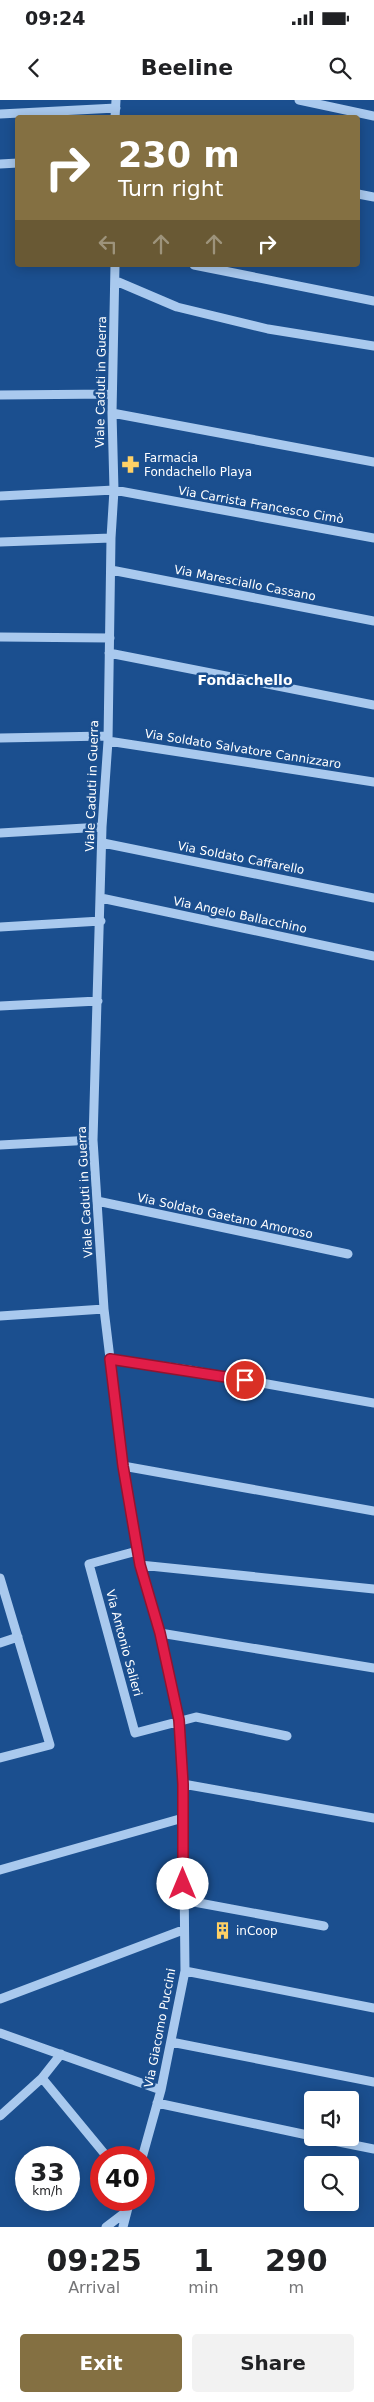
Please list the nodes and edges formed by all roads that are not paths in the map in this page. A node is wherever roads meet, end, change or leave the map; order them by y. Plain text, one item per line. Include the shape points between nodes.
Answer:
1 (299, 100) edge
2 (116, 109) edge
3 (0, 114) edge
4 (374, 116) edge
5 (15, 163) edge
6 (0, 164) edge
7 (360, 194) edge
8 (374, 197) edge
9 (115, 267) edge
10 (204, 267) edge
11 (116, 281) junction
12 (374, 301) edge
13 (374, 346) edge
14 (112, 394) junction
15 (0, 395) edge
16 (112, 413) junction
17 (374, 462) edge
18 (114, 490) junction
19 (0, 496) edge
20 (111, 538) junction
21 (374, 538) edge
22 (0, 542) edge
23 (111, 570) junction
24 (374, 621) edge
25 (0, 637) edge
26 (110, 638) junction
27 (109, 653) junction
28 (374, 705) edge
29 (0, 738) edge
30 (107, 739) junction
31 (374, 782) edge
32 (102, 826) junction
33 (0, 833) edge
34 (103, 843) junction
35 (101, 898) junction
36 (374, 898) edge
37 (101, 921) junction
38 (0, 927) edge
39 (374, 956) edge
40 (98, 1001) junction
41 (0, 1006) edge
42 (94, 1140) junction
43 (0, 1145) edge
44 (97, 1201) junction
45 (348, 1254) dead end
46 (104, 1309) junction
47 (0, 1316) edge
48 (110, 1359) junction
49 (374, 1403) edge
50 (123, 1466) junction
51 (374, 1511) edge
52 (137, 1551) junction
53 (140, 1565) junction
54 (0, 1578) edge
55 (374, 1590) edge
56 (160, 1633) junction
57 (18, 1637) junction
58 (0, 1643) edge
59 (374, 1668) edge
60 (179, 1720) junction
61 (287, 1736) dead end
62 (0, 1758) edge
63 (183, 1784) junction
64 (183, 1818) junction
65 (374, 1818) edge
66 (0, 1870) edge
67 (183, 1900) junction
68 (324, 1926) dead end
69 (183, 1930) junction
70 (185, 1971) junction
71 (0, 1999) edge
72 (374, 2008) edge
73 (0, 2033) edge
74 (171, 2042) junction
75 (61, 2054) junction
76 (42, 2078) junction
77 (374, 2082) edge
78 (161, 2090) junction
79 (157, 2104) junction
80 (0, 2116) edge
81 (304, 2134) edge
82 (98, 2146) edge
83 (145, 2146) edge
84 (359, 2146) edge
85 (374, 2149) edge
86 (127, 2211) edge
87 (128, 2211) edge
88 (106, 2227) edge
89 (123, 2227) edge

1 - 4 street
2 - 3 street
5 - 6 street
7 - 8 street
9 - 11 street, Viale Caduti in Guerra
10 - 12 street
11 - 13 street via 176,306 268,330
11 - 14 street, Viale Caduti in Guerra
14 - 15 street
14 - 16 street, Viale Caduti in Guerra
16 - 17 street
16 - 18 street, Viale Caduti in Guerra
18 - 19 street, Via Carrista Francesco Cimò
18 - 20 street, Viale Caduti in Guerra
18 - 21 street, Via Carrista Francesco Cimò
20 - 22 street
20 - 23 street, Viale Caduti in Guerra
23 - 24 street, Via Maresciallo Cassano
23 - 26 street, Viale Caduti in Guerra
25 - 26 street
26 - 27 street, Viale Caduti in Guerra
27 - 28 street
27 - 30 street, Viale Caduti in Guerra
29 - 30 street, Via Soldato Salvatore Cannizzaro
30 - 31 street, Via Soldato Salvatore Cannizzaro
30 - 32 street, Viale Caduti in Guerra
32 - 33 street
32 - 34 street, Viale Caduti in Guerra
34 - 35 street, Viale Caduti in Guerra
34 - 36 street, Via Soldato Caffarello
35 - 37 street, Viale Caduti in Guerra
35 - 39 street, Via Angelo Ballacchino
37 - 38 street
37 - 40 street, Viale Caduti in Guerra
40 - 41 street
40 - 42 street, Viale Caduti in Guerra
42 - 43 street
42 - 44 street, Viale Caduti in Guerra
44 - 45 street, Via Soldato Gaetano Amoroso
44 - 46 street, Viale Caduti in Guerra
46 - 47 street
46 - 48 street, Via Giacomo Puccini
48 - 49 street
48 - 50 street, Via Giacomo Puccini
50 - 51 street
50 - 52 street, Via Giacomo Puccini
52 - 53 street, Via Giacomo Puccini
52 - 60 street, Via Antonio Salieri via 89,1564 135,1733
53 - 55 street
53 - 56 street, Via Giacomo Puccini
54 - 57 street
56 - 59 street
56 - 60 street, Via Giacomo Puccini
57 - 58 street
57 - 62 street via 50,1746
60 - 61 street via 196,1717
60 - 63 street, Via Giacomo Puccini
63 - 64 street, Via Giacomo Puccini
63 - 65 street
64 - 66 street
64 - 67 street, Via Giacomo Puccini
67 - 68 street
67 - 69 street, Via Giacomo Puccini
69 - 70 street, Via Giacomo Puccini
69 - 71 street
70 - 72 street
70 - 74 street, Via Giacomo Puccini
73 - 75 street
74 - 77 street
74 - 78 street, Via Giacomo Puccini
75 - 76 street
75 - 78 street
76 - 80 street
76 - 82 street
78 - 79 street, Via Giacomo Puccini
79 - 81 street
79 - 83 street, Via Giacomo Puccini
84 - 85 street
86 - 88 street
87 - 89 street

